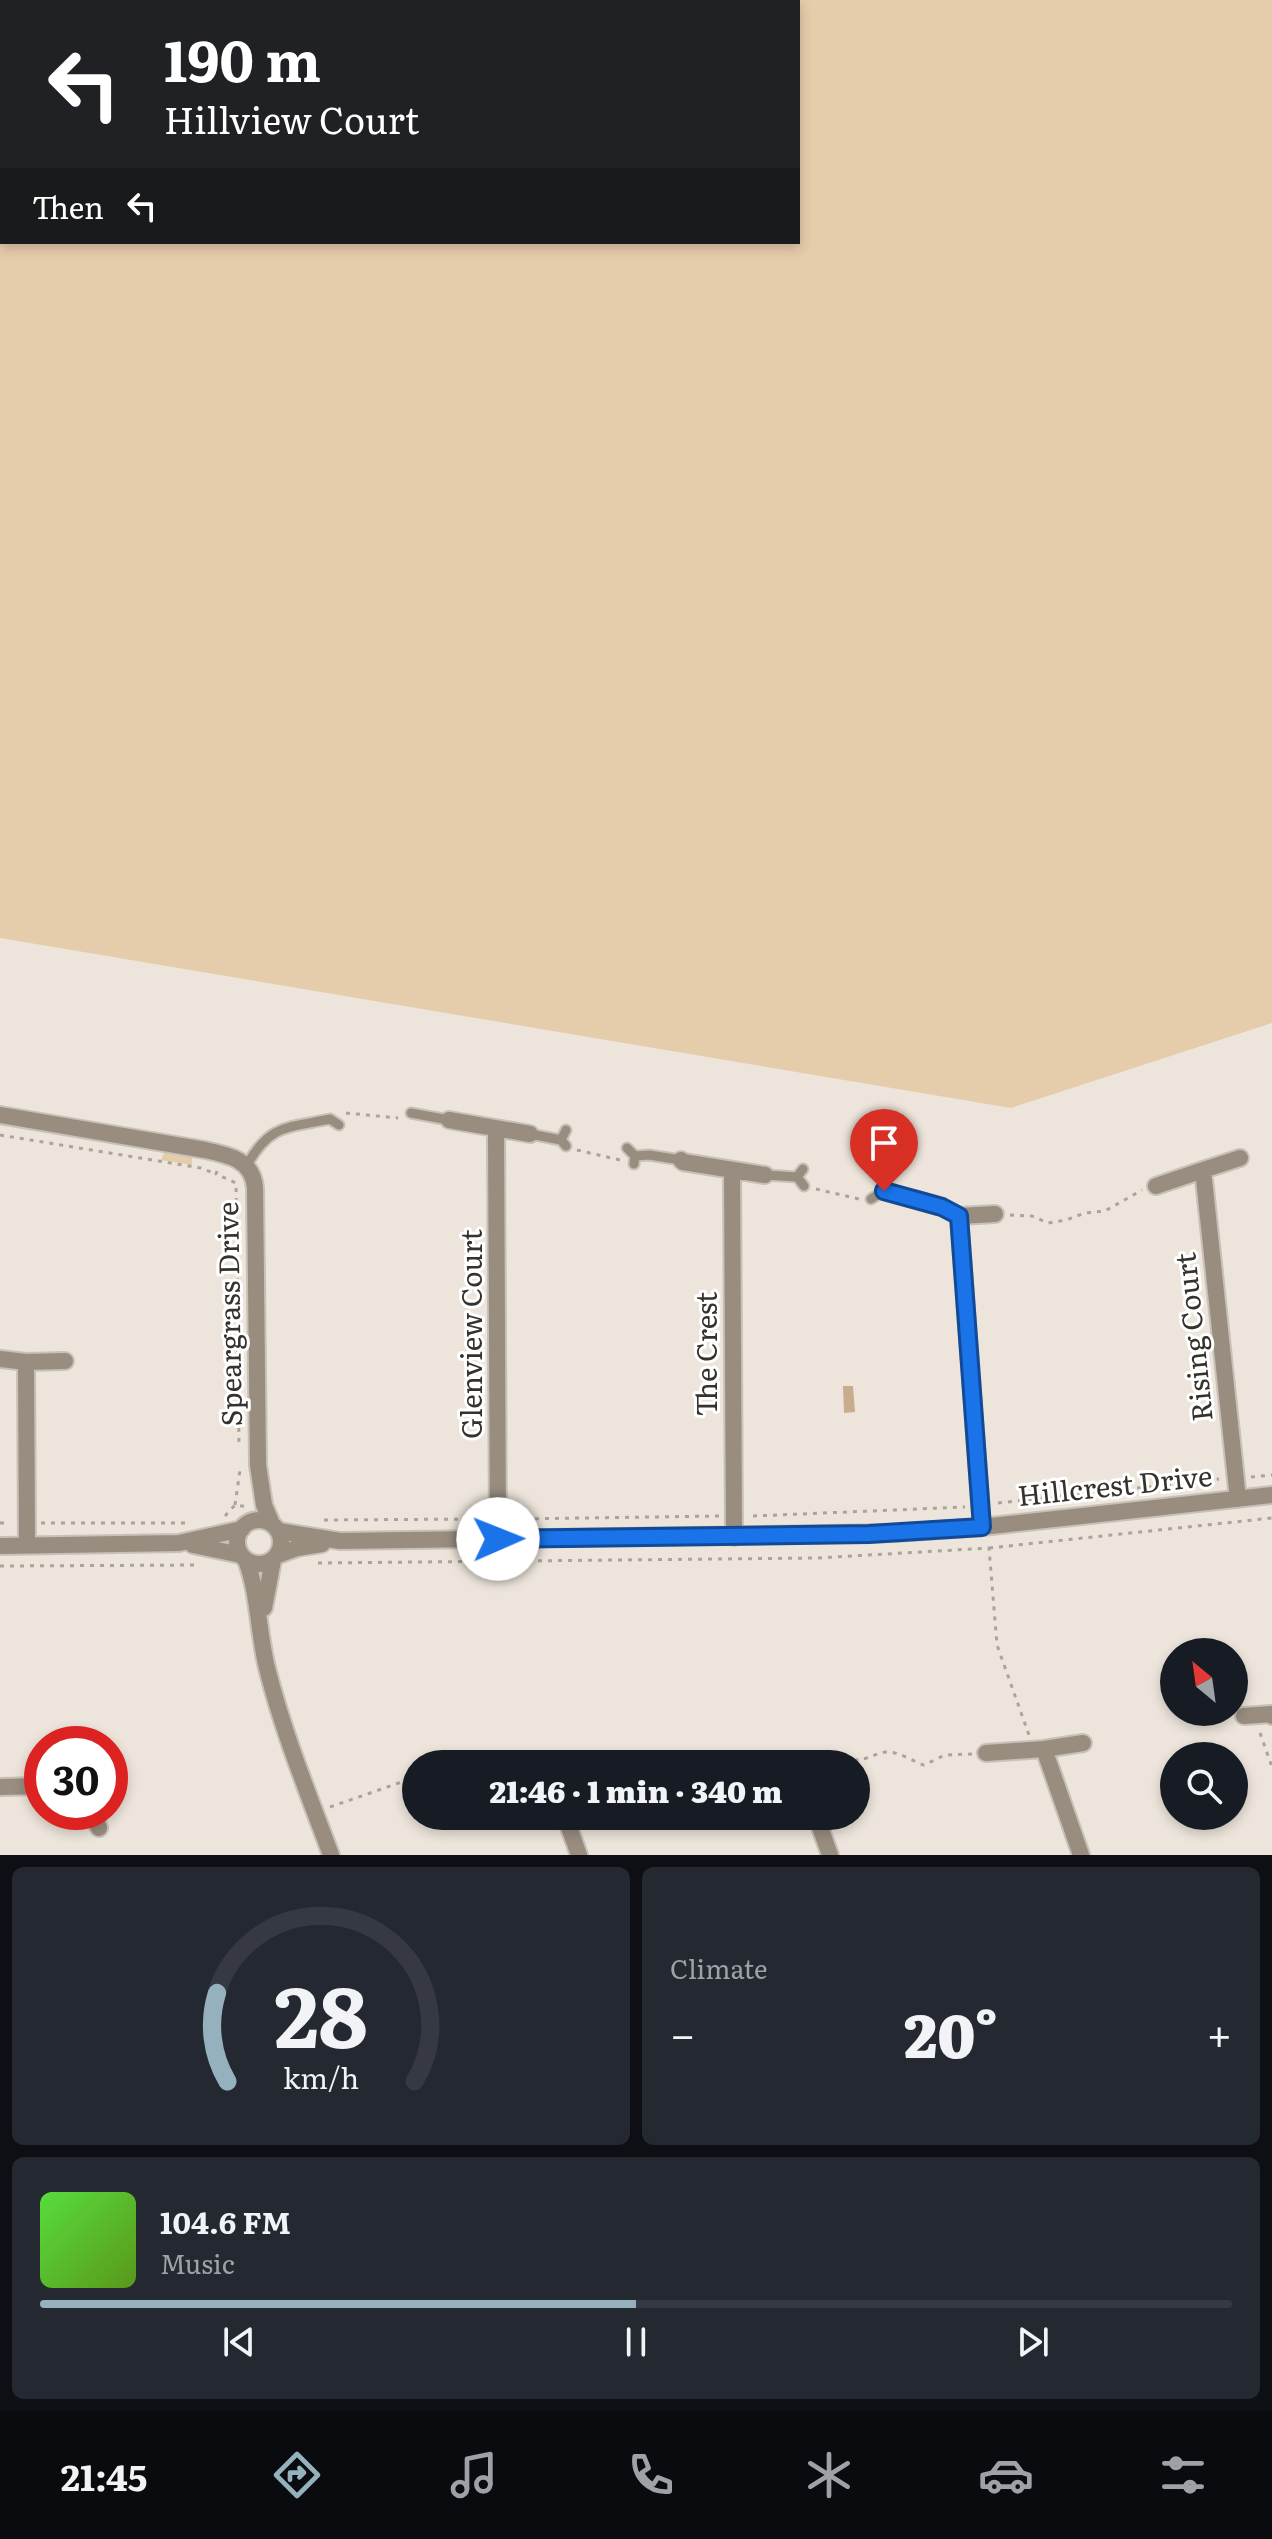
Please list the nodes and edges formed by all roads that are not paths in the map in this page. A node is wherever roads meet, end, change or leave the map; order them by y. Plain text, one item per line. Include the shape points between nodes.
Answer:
1 (409, 1112) road end
2 (0, 1115) edge
3 (332, 1116) road end
4 (449, 1120) joint
5 (496, 1129) junction
6 (566, 1130) dead end
7 (530, 1134) joint
8 (632, 1156) road end
9 (1240, 1158) dead end
10 (681, 1160) joint
11 (247, 1165) junction
12 (1203, 1170) junction
13 (732, 1171) junction
14 (765, 1175) joint
15 (804, 1186) road end
16 (1156, 1186) road end
17 (871, 1199) road end
18 (915, 1199) joint
19 (995, 1214) road end
20 (959, 1216) junction
21 (0, 1359) edge
22 (65, 1361) dead end
23 (26, 1362) junction
24 (258, 1465) junction
25 (1272, 1495) edge
26 (1238, 1499) junction
27 (244, 1516) junction
28 (275, 1527) junction
29 (982, 1527) junction
30 (734, 1537) junction
31 (498, 1539) junction
32 (340, 1541) junction
33 (179, 1543) junction
34 (27, 1545) junction
35 (0, 1546) edge
36 (243, 1557) junction
37 (275, 1557) junction
38 (262, 1626) junction
39 (1248, 1716) edge
40 (1270, 1718) edge
41 (1083, 1743) dead end
42 (1039, 1749) junction
43 (986, 1753) road end
44 (24, 1786) edge
45 (0, 1787) edge
46 (570, 1830) edge
47 (821, 1830) edge
48 (331, 1855) edge
49 (579, 1855) edge
50 (830, 1855) edge
51 (1081, 1855) edge

1 - 4 lane
2 - 11 street, Speargrass Drive via 225,1154
3 - 11 lane, Speargrass Drive via 269,1135
4 - 5 street
5 - 7 street
5 - 31 street, Glenview Court via 507,1519
6 - 7 lane via 563,1143
8 - 10 lane
9 - 12 street
10 - 13 street
11 - 24 street, Speargrass Drive via 255,1188
12 - 16 street
12 - 26 street, Rising Court
13 - 14 street
13 - 30 street, The Crest
14 - 15 lane via 800,1173
17 - 18 lane via 883,1189
18 - 20 street
19 - 20 street
20 - 29 street
21 - 23 street
22 - 23 street
23 - 34 street
24 - 27 street, Speargrass Drive
24 - 28 street, Speargrass Drive via 264,1505
25 - 26 street, Hillcrest Drive
26 - 29 street, Hillcrest Drive
27 - 28 street
27 - 33 street via 223,1534
27 - 36 street via 237,1542
28 - 32 street, Hillcrest Drive
28 - 37 street via 281,1543
29 - 30 street, Hillcrest Drive
30 - 31 street, Hillcrest Drive
31 - 32 street, Hillcrest Drive
32 - 37 street, Hillcrest Drive
33 - 34 street
33 - 36 street
34 - 35 street
36 - 37 street via 259,1564
36 - 38 street
37 - 38 street
38 - 48 street via 276,1700
39 - 40 street
41 - 42 street
42 - 43 street
42 - 51 street
44 - 45 street
46 - 49 street
47 - 50 street

